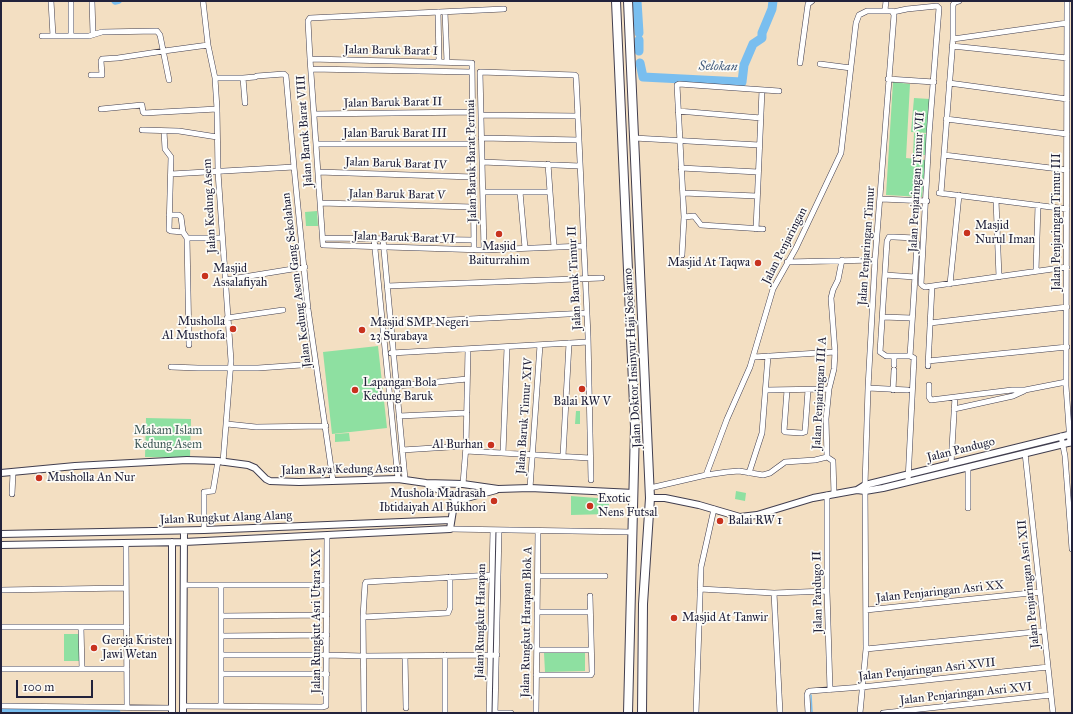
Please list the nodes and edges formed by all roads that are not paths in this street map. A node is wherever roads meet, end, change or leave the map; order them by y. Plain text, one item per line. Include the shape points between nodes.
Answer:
1 (51, 1) edge
2 (92, 1) edge
3 (204, 1) edge
4 (616, 1) edge
5 (628, 1) edge
6 (812, 1) edge
7 (886, 1) edge
8 (959, 1) edge
9 (1067, 1) edge
10 (71, 3) dead end
11 (504, 9) dead end
12 (885, 10) junction
13 (438, 12) junction
14 (445, 12) junction
15 (893, 12) junction
16 (1067, 23) junction
17 (93, 34) junction
18 (42, 36) dead end
19 (53, 36) junction
20 (71, 36) junction
21 (952, 39) junction
22 (208, 45) junction
23 (952, 46) junction
24 (164, 51) junction
25 (1067, 58) junction
26 (310, 59) junction
27 (439, 62) junction
28 (447, 62) junction
29 (472, 63) joint
30 (800, 63) dead end
31 (820, 64) dead end
32 (619, 65) junction
33 (631, 66) junction
34 (851, 68) junction
35 (311, 69) junction
36 (472, 72) junction
37 (480, 72) joint
38 (91, 75) dead end
39 (215, 78) junction
40 (243, 78) junction
41 (888, 79) junction
42 (169, 80) dead end
43 (934, 82) junction
44 (949, 82) junction
45 (632, 83) junction
46 (620, 84) junction
47 (762, 90) junction
48 (779, 91) dead end
49 (1067, 99) junction
50 (245, 103) dead end
51 (101, 109) dead end
52 (217, 109) junction
53 (678, 111) junction
54 (473, 112) junction
55 (314, 114) junction
56 (481, 115) junction
57 (578, 116) junction
58 (760, 118) junction
59 (946, 119) junction
60 (142, 130) dead end
61 (164, 131) junction
62 (1067, 134) junction
63 (217, 137) junction
64 (481, 138) junction
65 (634, 138) junction
66 (579, 140) junction
67 (680, 140) junction
68 (317, 144) junction
69 (473, 144) junction
70 (759, 145) junction
71 (944, 155) junction
72 (482, 162) junction
73 (548, 164) junction
74 (580, 166) junction
75 (294, 167) junction
76 (682, 168) junction
77 (1067, 170) junction
78 (218, 172) junction
79 (318, 172) junction
80 (758, 172) junction
81 (171, 174) junction
82 (473, 177) junction
83 (482, 192) junction
84 (520, 192) junction
85 (550, 192) junction
86 (683, 193) junction
87 (959, 195) junction
88 (757, 196) junction
89 (881, 199) junction
90 (996, 200) junction
91 (927, 202) junction
92 (320, 203) junction
93 (1038, 205) junction
94 (473, 207) junction
95 (1067, 209) junction
96 (169, 215) junction
97 (684, 217) junction
98 (756, 229) junction
99 (763, 229) dead end
100 (183, 232) junction
101 (187, 238) junction
102 (222, 238) junction
103 (323, 238) junction
104 (374, 239) junction
105 (383, 239) junction
106 (474, 240) junction
107 (324, 245) joint
108 (584, 246) junction
109 (375, 247) junction
110 (384, 247) junction
111 (554, 247) junction
112 (525, 248) junction
113 (474, 250) junction
114 (484, 250) junction
115 (682, 255) dead end
116 (842, 260) junction
117 (876, 260) junction
118 (787, 262) junction
119 (1066, 267) junction
120 (305, 268) junction
121 (1036, 271) junction
122 (885, 275) junction
123 (915, 277) junction
124 (999, 277) junction
125 (602, 278) dead end
126 (586, 279) junction
127 (225, 280) junction
128 (950, 284) junction
129 (387, 286) junction
130 (932, 286) junction
131 (1066, 307) junction
132 (283, 310) dead end
133 (587, 313) junction
134 (882, 317) junction
135 (912, 318) junction
136 (228, 320) junction
137 (188, 323) junction
138 (391, 323) junction
139 (930, 323) junction
140 (588, 342) junction
141 (569, 343) junction
142 (644, 343) junction
143 (631, 344) junction
144 (189, 345) dead end
145 (540, 345) junction
146 (507, 347) junction
147 (1066, 347) junction
148 (468, 349) junction
149 (835, 352) junction
150 (385, 353) junction
151 (394, 353) junction
152 (768, 356) junction
153 (894, 356) junction
154 (910, 356) junction
155 (754, 357) junction
156 (644, 362) junction
157 (632, 363) junction
158 (316, 364) junction
159 (171, 367) dead end
160 (230, 368) junction
161 (467, 379) junction
162 (1066, 382) junction
163 (929, 385) dead end
164 (397, 386) junction
165 (868, 388) junction
166 (829, 389) junction
167 (766, 390) junction
168 (787, 390) junction
169 (808, 390) junction
170 (893, 390) junction
171 (908, 390) dead end
172 (1025, 390) junction
173 (955, 397) junction
174 (954, 409) junction
175 (467, 413) junction
176 (399, 416) junction
177 (226, 424) junction
178 (326, 426) junction
179 (1070, 434) edge
180 (1061, 436) junction
181 (1071, 442) edge
182 (1063, 445) junction
183 (466, 448) junction
184 (402, 450) junction
185 (503, 453) junction
186 (1026, 453) junction
187 (533, 454) junction
188 (563, 456) junction
189 (827, 457) junction
190 (590, 458) junction
191 (220, 462) junction
192 (951, 464) junction
193 (968, 468) junction
194 (13, 473) junction
195 (749, 473) junction
196 (1, 474) edge
197 (706, 475) junction
198 (908, 478) junction
199 (398, 479) junction
200 (405, 479) junction
201 (333, 481) junction
202 (426, 483) junction
203 (463, 484) junction
204 (591, 486) junction
205 (530, 488) junction
206 (650, 488) junction
207 (865, 488) junction
208 (498, 489) junction
209 (634, 493) junction
210 (12, 494) dead end
211 (831, 494) junction
212 (455, 498) junction
213 (650, 498) junction
214 (968, 508) dead end
215 (714, 509) junction
216 (451, 520) junction
217 (450, 529) junction
218 (204, 530) junction
219 (493, 530) junction
220 (499, 530) junction
221 (184, 531) junction
222 (538, 531) junction
223 (632, 532) junction
224 (1, 534) edge
225 (327, 536) junction
226 (172, 542) junction
227 (184, 542) junction
228 (126, 543) junction
229 (1, 545) edge
230 (1072, 549) edge
231 (492, 575) junction
232 (538, 576) junction
233 (605, 576) dead end
234 (450, 577) junction
235 (184, 585) junction
236 (222, 585) junction
237 (326, 585) junction
238 (126, 588) junction
239 (700, 589) junction
240 (1, 590) edge
241 (827, 591) junction
242 (1040, 592) junction
243 (774, 593) junction
244 (590, 596) dead end
245 (866, 610) junction
246 (537, 612) junction
247 (590, 612) junction
248 (327, 615) junction
249 (222, 616) junction
250 (363, 617) junction
251 (172, 625) junction
252 (184, 625) junction
253 (1, 627) edge
254 (81, 627) junction
255 (127, 627) junction
256 (1044, 630) junction
257 (629, 634) junction
258 (643, 634) junction
259 (327, 635) junction
260 (222, 636) junction
261 (866, 649) junction
262 (537, 650) junction
263 (591, 650) junction
264 (642, 654) junction
265 (222, 655) junction
266 (327, 655) junction
267 (445, 655) junction
268 (490, 655) junction
269 (496, 655) junction
270 (629, 655) junction
271 (363, 656) junction
272 (405, 656) junction
273 (1048, 667) junction
274 (1, 668) edge
275 (82, 669) junction
276 (127, 669) junction
277 (222, 674) junction
278 (327, 674) junction
279 (536, 675) junction
280 (862, 687) junction
281 (830, 690) junction
282 (1051, 695) junction
283 (1, 706) edge
284 (222, 706) junction
285 (127, 707) junction
286 (406, 708) dead end
287 (183, 709) edge
288 (172, 710) edge
289 (364, 712) edge
290 (446, 713) edge
291 (489, 713) edge
292 (495, 713) edge
293 (511, 713) edge
294 (536, 713) edge
295 (628, 713) edge
296 (642, 713) edge
297 (696, 713) edge
298 (780, 713) edge
299 (808, 713) edge
300 (860, 713) edge
301 (883, 713) edge
302 (1053, 713) edge

1 - 19 street
2 - 17 street
3 - 22 street, Jalan Kedung Asem
4 - 32 main road, Jalan Doktor Insinyur Haji Soekarno
5 - 33 main road, Jalan Doktor Insinyur Haji Soekarno
6 - 30 street via 808,4
7 - 12 street
8 - 21 street via 954,3
9 - 16 street, Jalan Penjaringan Timur III
10 - 20 street
11 - 14 street
12 - 15 street
12 - 34 street, Jalan Penjaringan via 866,11 859,15
13 - 14 street
13 - 26 street, Jalan Baruk Barat VIII via 312,17 308,21
13 - 27 street
14 - 28 street
15 - 41 street, Jalan Penjaringan Timur
15 - 43 street, Jalan Penjaringan Timur VII via 937,6 939,8
16 - 21 street
16 - 25 street, Jalan Penjaringan Timur III
17 - 20 street
17 - 24 street via 157,30
18 - 19 street
19 - 20 street
21 - 23 street
22 - 24 street
22 - 39 street, Jalan Kedung Asem
23 - 25 street
23 - 44 street
24 - 38 street via 102,60 102,75
24 - 42 street
25 - 49 street, Jalan Penjaringan Timur III
26 - 27 street, Jalan Baruk Barat I
26 - 35 street, Jalan Baruk Barat VIII
27 - 28 street, Jalan Baruk Barat I
28 - 29 street, Jalan Baruk Barat I
29 - 36 street, Jalan Baruk Barat Permai
31 - 34 street
32 - 33 main road via 625,70
32 - 46 main road, Jalan Doktor Insinyur Haji Soekarno
33 - 45 main road, Jalan Doktor Insinyur Haji Soekarno
34 - 118 street, Jalan Penjaringan via 842,153
35 - 36 street, Jalan Baruk Barat I
35 - 55 street, Jalan Baruk Barat VIII
36 - 54 street, Jalan Baruk Barat Permai
37 - 56 street, Jalan Baruk Barat Permai
37 - 57 street, Jalan Baruk Timur II via 573,74 576,76
39 - 40 street
39 - 52 street, Jalan Kedung Asem
40 - 50 street
40 - 75 street, Jalan Kedung Asem Gang Sekolahan via 277,74 286,76
41 - 43 street
41 - 89 street, Jalan Penjaringan Timur
43 - 91 street, Jalan Penjaringan Timur VII
44 - 49 street
44 - 59 street
45 - 46 main road via 627,81
45 - 65 main road, Jalan Doktor Insinyur Haji Soekarno
46 - 143 main road, Jalan Doktor Insinyur Haji Soekarno
47 - 48 street
47 - 53 street via 679,84
47 - 58 street
49 - 62 street, Jalan Penjaringan Timur III
51 - 52 street via 142,105 144,113
52 - 63 street, Jalan Kedung Asem
53 - 58 street
53 - 67 street
54 - 55 street, Jalan Baruk Barat II
54 - 69 street, Jalan Baruk Barat Permai
55 - 68 street, Jalan Baruk Barat VIII
56 - 57 street
56 - 64 street, Jalan Baruk Barat Permai
57 - 66 street, Jalan Baruk Timur II
58 - 70 street
59 - 62 street
59 - 71 street
60 - 61 street
61 - 63 street
61 - 81 street via 165,149 171,157
62 - 77 street, Jalan Penjaringan Timur III
63 - 78 street, Jalan Kedung Asem
64 - 66 street
64 - 72 street, Jalan Baruk Barat Permai
65 - 67 street
65 - 142 main road, Jalan Doktor Insinyur Haji Soekarno
66 - 74 street, Jalan Baruk Timur II
67 - 70 street
67 - 76 street
68 - 69 street, Jalan Baruk Barat III
68 - 79 street, Jalan Baruk Barat VIII
69 - 82 street, Jalan Baruk Barat Permai
70 - 80 street
71 - 77 street
71 - 87 street via 939,193
72 - 73 street
72 - 83 street, Jalan Baruk Barat Permai
73 - 74 street
73 - 85 street
74 - 108 street, Jalan Baruk Timur II
75 - 78 street
75 - 120 street, Jalan Kedung Asem Gang Sekolahan
76 - 80 street
76 - 86 street
77 - 95 street, Jalan Penjaringan Timur III
78 - 81 street
78 - 102 street, Jalan Kedung Asem
79 - 82 street, Jalan Baruk Barat IV
79 - 92 street, Jalan Baruk Barat VIII
80 - 88 street
81 - 96 street
82 - 94 street, Jalan Baruk Barat Permai
83 - 84 street
83 - 114 street, Jalan Baruk Barat Permai
84 - 85 street
84 - 112 street
85 - 111 street
86 - 88 street
86 - 97 street
87 - 90 street
87 - 128 street
88 - 98 street
89 - 91 street
89 - 117 street, Jalan Penjaringan Timur
90 - 93 street
90 - 124 street
91 - 130 street, Jalan Penjaringan Timur VII via 921,284 925,287
92 - 94 street, Jalan Baruk Barat V
92 - 103 street, Jalan Baruk Barat VIII
93 - 95 street
93 - 121 street
94 - 106 street, Jalan Baruk Barat Permai
95 - 119 street, Jalan Penjaringan Timur III
96 - 100 street via 181,217
96 - 100 street via 169,231
97 - 98 street via 694,216 701,225
97 - 115 street
98 - 99 street
100 - 101 street
101 - 102 street
101 - 137 street
102 - 127 street, Jalan Kedung Asem
103 - 104 street, Jalan Baruk Barat VI
103 - 107 street, Jalan Baruk Barat VIII
104 - 105 street, Jalan Baruk Barat VI
104 - 109 street
105 - 106 street, Jalan Baruk Barat VI
105 - 110 street
106 - 113 street, Jalan Baruk Barat Permai
107 - 109 street, Jalan Baruk Barat VI
108 - 111 street, Jalan Baruk Barat VI
108 - 126 street, Jalan Baruk Timur II
109 - 110 street, Jalan Baruk Barat VI
109 - 150 street
110 - 113 street, Jalan Baruk Barat VI
110 - 129 street
111 - 112 street, Jalan Baruk Barat VI
112 - 114 street, Jalan Baruk Barat VI
113 - 114 street, Jalan Baruk Barat VI
116 - 117 street
116 - 118 street
116 - 149 street, Jalan Penjaringan III A via 831,298
117 - 165 street, Jalan Penjaringan Timur
118 - 155 street, Jalan Penjaringan via 773,289
119 - 121 street
119 - 131 street, Jalan Penjaringan Timur III
120 - 127 street
120 - 158 street, Jalan Kedung Asem Gang Sekolahan
121 - 124 street
122 - 123 street
122 - 123 street via 889,237 915,238
122 - 134 street
123 - 135 street
124 - 128 street
125 - 126 street
126 - 129 street
126 - 133 street, Jalan Baruk Timur II
127 - 136 street, Jalan Kedung Asem
128 - 130 street
129 - 138 street
130 - 139 street
131 - 139 street
131 - 147 street, Jalan Penjaringan Timur III
132 - 136 street
133 - 138 street
133 - 140 street, Jalan Baruk Timur II
134 - 135 street
134 - 153 street via 880,352 886,356
135 - 154 street
136 - 137 street
136 - 160 street, Jalan Kedung Asem
137 - 144 street
138 - 151 street
139 - 147 street via 928,364
140 - 141 street
140 - 190 street, Jalan Baruk Timur II
141 - 145 street
141 - 188 street
142 - 143 main road via 638,347
142 - 156 main road, Jalan Doktor Insinyur Haji Soekarno
143 - 157 main road, Jalan Doktor Insinyur Haji Soekarno
145 - 146 street
145 - 187 street, Jalan Baruk Timur XIV
146 - 148 street
146 - 185 street
147 - 162 street, Jalan Penjaringan Timur III
148 - 151 street
148 - 161 street
149 - 152 street
149 - 166 street, Jalan Penjaringan III A
150 - 151 street
150 - 199 street
151 - 164 street
152 - 155 street
152 - 167 street
153 - 154 street
153 - 170 street
154 - 198 street via 914,358
155 - 197 street, Jalan Penjaringan
156 - 157 main road via 640,358
156 - 206 main road, Jalan Doktor Insinyur Haji Soekarno
157 - 209 main road, Jalan Doktor Insinyur Haji Soekarno via 635,427
158 - 160 street
158 - 178 street, Jalan Kedung Asem Gang Sekolahan
159 - 160 street
160 - 177 street, Jalan Kedung Asem
161 - 164 street
161 - 175 street
162 - 172 street
162 - 179 street, Jalan Penjaringan Timur III
163 - 173 street via 931,400
164 - 176 street
165 - 170 street
165 - 207 street, Jalan Penjaringan Timur
166 - 169 street
166 - 189 street, Jalan Penjaringan III A via 826,419
167 - 168 street
167 - 195 street via 762,433
168 - 169 street
168 - 169 street via 784,431 802,433 805,432
170 - 171 street
172 - 173 street
172 - 174 street via 1013,396
173 - 174 street
174 - 192 street
175 - 176 street
175 - 183 street
176 - 184 street
177 - 178 street via 256,427
177 - 191 street, Jalan Kedung Asem
178 - 201 street, Jalan Kedung Asem Gang Sekolahan
179 - 180 street, Jalan Pandugo
179 - 181 street, Jalan Penjaringan Timur III
180 - 182 street
180 - 192 street, Jalan Pandugo
181 - 182 street, Jalan Pandugo
182 - 186 street, Jalan Pandugo
182 - 230 street
183 - 184 street
183 - 185 street
183 - 203 street
184 - 200 street
185 - 187 street
186 - 193 street, Jalan Pandugo
186 - 242 street, Jalan Penjaringan Asri XII
187 - 188 street
187 - 205 street, Jalan Baruk Timur XIV
188 - 190 street
189 - 195 street via 785,462 763,475
189 - 211 street, Jalan Penjaringan III A via 833,461
190 - 204 street, Jalan Baruk Timur II
191 - 194 street, Jalan Raya Kedung Asem via 175,460 75,466
191 - 201 street, Jalan Raya Kedung Asem via 252,466 270,481
191 - 218 street, Jalan Kedung Asem via 213,491 204,492
192 - 198 street, Jalan Pandugo
193 - 198 street, Jalan Pandugo
193 - 214 street
194 - 196 street, Jalan Raya Kedung Asem
194 - 210 street
195 - 197 street via 739,471
197 - 206 street
198 - 207 street, Jalan Pandugo
199 - 200 street, Jalan Raya Kedung Asem
199 - 201 street, Jalan Raya Kedung Asem
200 - 202 street, Jalan Raya Kedung Asem
202 - 203 street, Jalan Raya Kedung Asem
202 - 212 street, Jalan Raya Kedung Asem
203 - 208 street, Jalan Raya Kedung Asem
204 - 205 street, Jalan Raya Kedung Asem
204 - 209 street, Jalan Raya Kedung Asem
205 - 208 street, Jalan Raya Kedung Asem
206 - 213 main road, Jalan Doktor Insinyur Haji Soekarno
207 - 211 street, Jalan Pandugo
207 - 245 street, Jalan Penjaringan Timur
208 - 212 street, Jalan Raya Kedung Asem via 469,498
209 - 223 main road, Jalan Doktor Insinyur Haji Soekarno
211 - 215 street, Jalan Pandugo via 747,517
211 - 241 street, Jalan Pandugo II
212 - 216 street
213 - 215 street, Jalan Pandugo via 665,498
213 - 258 main road, Jalan Doktor Insinyur Haji Soekarno
215 - 239 street via 701,567
216 - 217 street
216 - 218 street, Jalan Rungkut Alang Alang
217 - 219 street
217 - 225 street, Jalan Rungkut Alang Alang
218 - 221 street, Jalan Rungkut Alang Alang
219 - 220 street
219 - 231 street, Jalan Rungkut Harapan
220 - 222 street
220 - 269 street, Jalan Rungkut Harapan
221 - 224 street, Jalan Rungkut Alang Alang
221 - 227 street
222 - 223 street
222 - 232 street, Jalan Rungkut Harapan Blok A
223 - 257 main road, Jalan Doktor Insinyur Haji Soekarno
225 - 227 street, Jalan Rungkut Alang Alang
225 - 237 street, Jalan Rungkut Asri Utara XX
226 - 227 street, Jalan Rungkut Alang Alang
226 - 228 street, Jalan Rungkut Alang Alang
226 - 251 street
227 - 235 street
228 - 229 street, Jalan Rungkut Alang Alang
228 - 238 street
231 - 234 street
231 - 268 street, Jalan Rungkut Harapan
232 - 233 street
232 - 246 street, Jalan Rungkut Harapan Blok A
234 - 250 street via 366,582
234 - 250 street via 448,614
235 - 236 street
235 - 252 street
236 - 237 street
236 - 249 street
237 - 248 street, Jalan Rungkut Asri Utara XX
238 - 240 street
238 - 255 street
239 - 243 street
239 - 297 street
241 - 243 street
241 - 281 street, Jalan Pandugo II
242 - 245 street, Jalan Penjaringan Asri XX
242 - 256 street, Jalan Penjaringan Asri XII
243 - 298 street
244 - 247 street
245 - 261 street, Jalan Penjaringan Timur
246 - 247 street
246 - 262 street, Jalan Rungkut Harapan Blok A
247 - 263 street
248 - 249 street
248 - 259 street, Jalan Rungkut Asri Utara XX
249 - 260 street
250 - 271 street
251 - 252 street
251 - 288 street
252 - 287 street
253 - 254 street
254 - 255 street
254 - 275 street
255 - 276 street
256 - 261 street
256 - 273 street, Jalan Penjaringan Asri XII
257 - 258 main road via 636,638
257 - 270 main road, Jalan Doktor Insinyur Haji Soekarno
258 - 264 main road, Jalan Doktor Insinyur Haji Soekarno
259 - 260 street
259 - 266 street, Jalan Rungkut Asri Utara XX
260 - 265 street
261 - 280 street, Jalan Penjaringan Timur
262 - 263 street
262 - 279 street, Jalan Rungkut Harapan Blok A
263 - 279 street via 590,675
264 - 270 main road via 634,650
264 - 296 main road, Jalan Doktor Insinyur Haji Soekarno
265 - 266 street
265 - 277 street
266 - 271 street
266 - 278 street, Jalan Rungkut Asri Utara XX
267 - 268 street
267 - 272 street
267 - 290 street
268 - 269 street
268 - 291 street, Jalan Rungkut Harapan
269 - 292 street, Jalan Rungkut Harapan
270 - 295 main road, Jalan Doktor Insinyur Haji Soekarno
271 - 272 street
271 - 289 street
272 - 286 street
273 - 280 street, Jalan Penjaringan Asri XVII
273 - 282 street, Jalan Penjaringan Asri XII
274 - 275 street
275 - 276 street
276 - 285 street
277 - 278 street
277 - 284 street
278 - 284 street, Jalan Rungkut Asri Utara XX via 326,706
279 - 294 street, Jalan Rungkut Harapan Blok A
280 - 281 street, Jalan Penjaringan Asri XVII
280 - 300 street, Jalan Penjaringan Timur
281 - 299 street, Jalan Penjaringan Asri XVII via 808,692
282 - 301 street, Jalan Penjaringan Asri XVI
282 - 302 street, Jalan Penjaringan Asri XII
283 - 285 street
284 - 287 street
285 - 288 street
292 - 293 street, Jalan Rungkut Harapan Blok A

